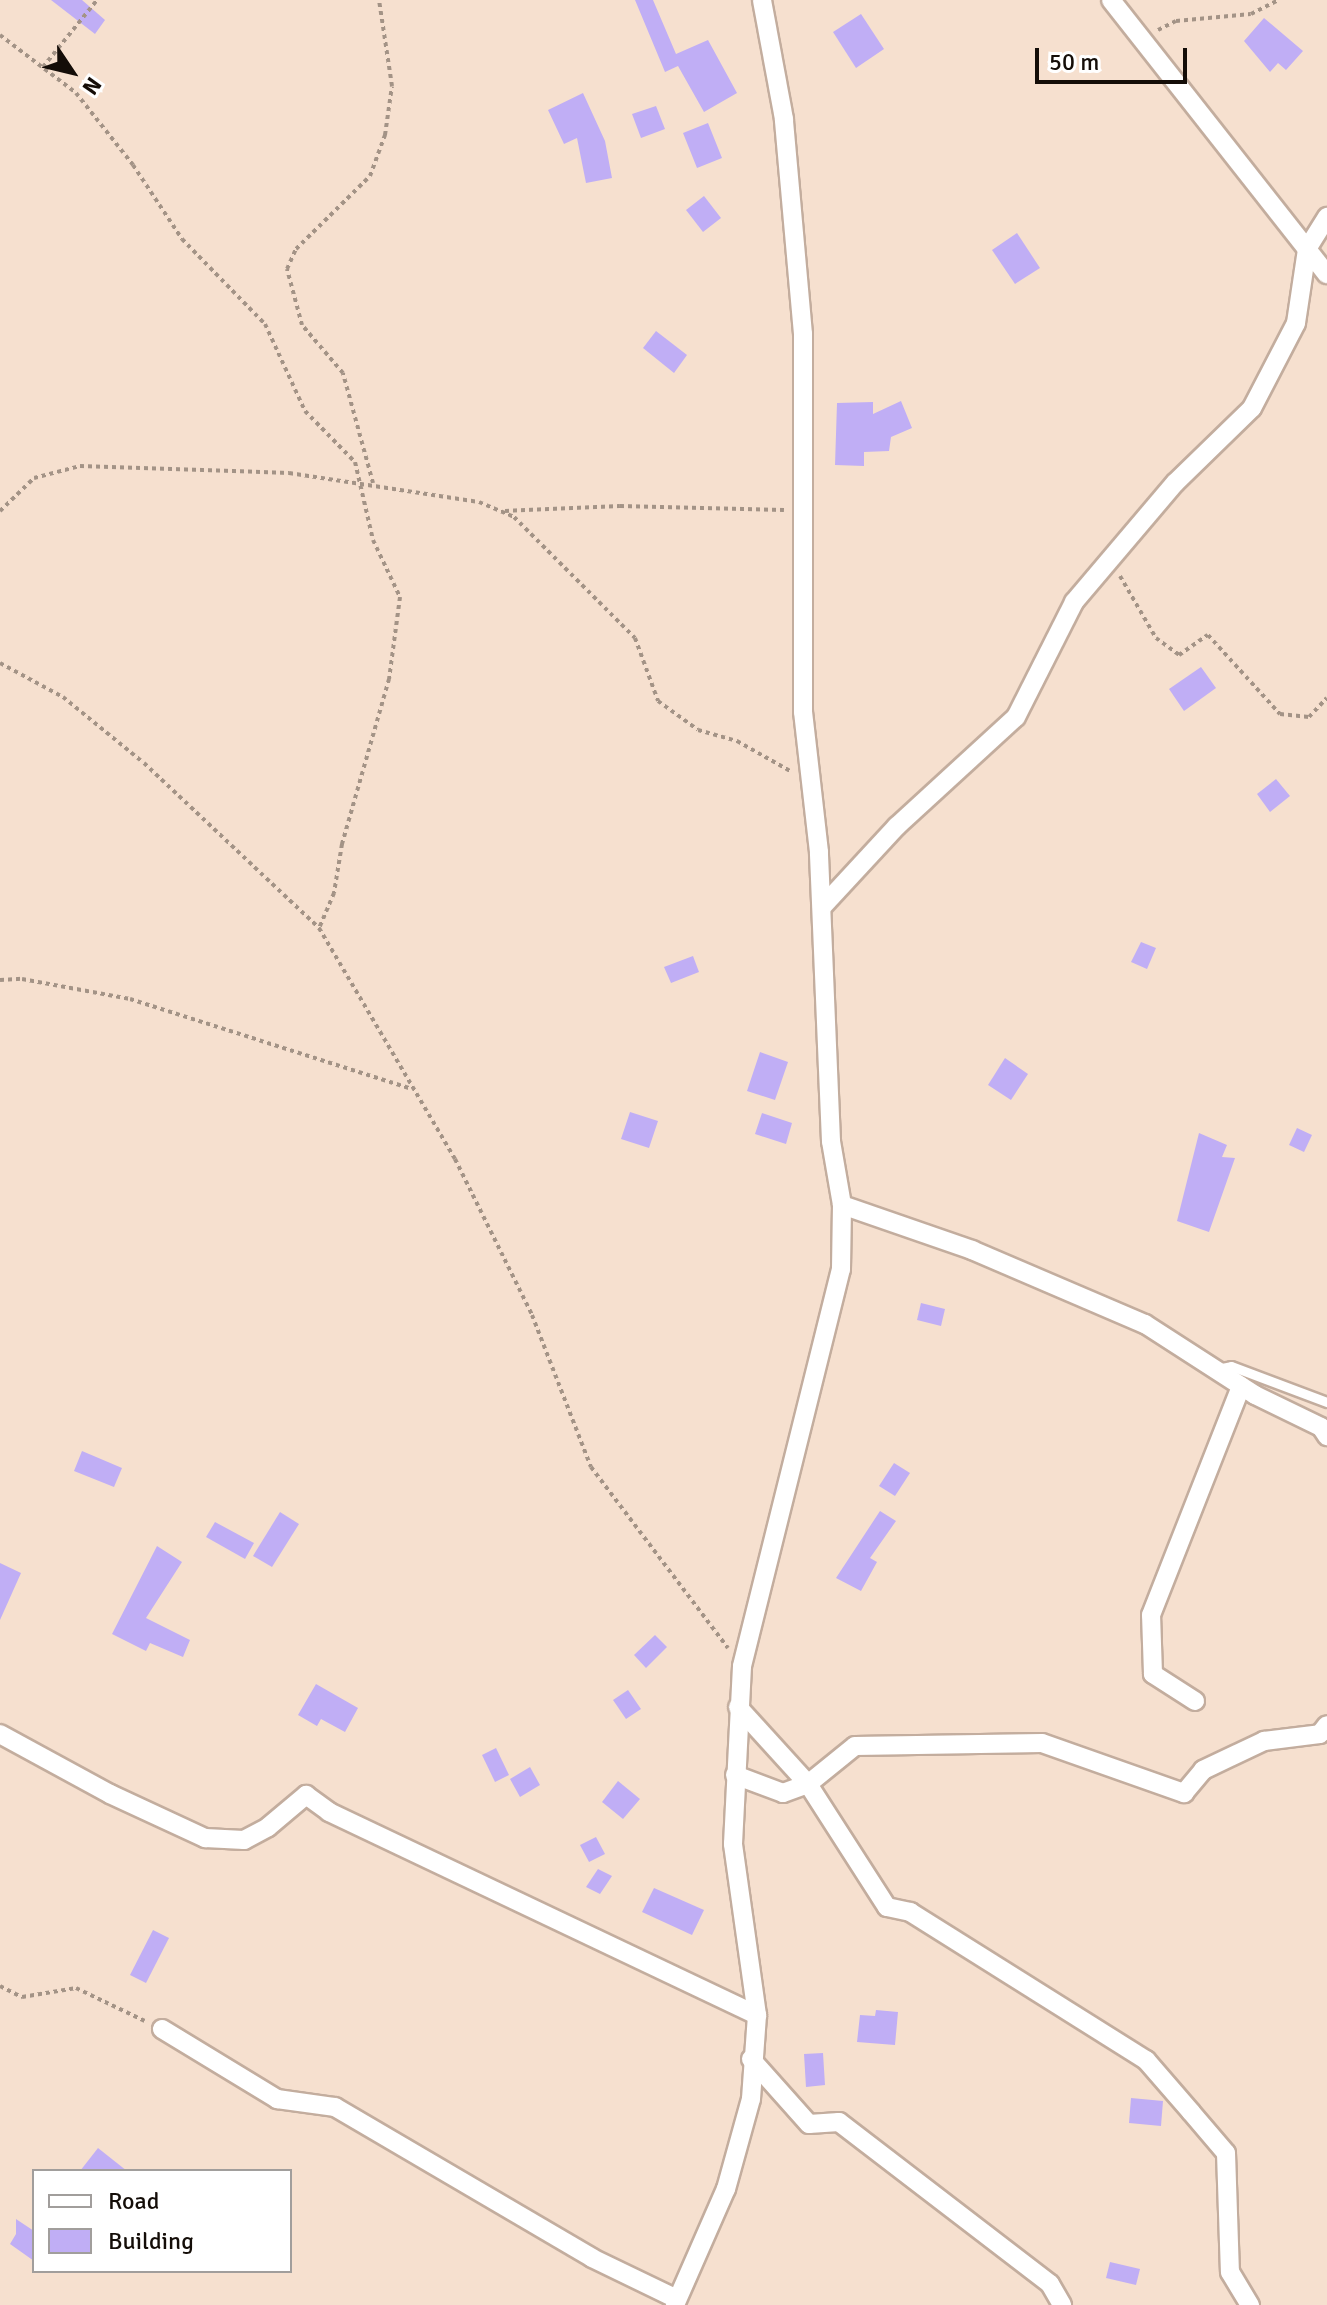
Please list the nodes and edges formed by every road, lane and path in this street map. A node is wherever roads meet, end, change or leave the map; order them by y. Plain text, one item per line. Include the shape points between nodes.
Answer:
1 (97, 0) edge
2 (379, 0) edge
3 (762, 0) edge
4 (1111, 0) edge
5 (1278, 0) edge
6 (0, 35) edge
7 (1140, 39) junction
8 (43, 67) junction
9 (1327, 217) edge
10 (1307, 249) junction
11 (1327, 274) edge
12 (359, 481) junction
13 (373, 483) junction
14 (806, 510) junction
15 (0, 511) edge
16 (504, 511) junction
17 (1110, 560) junction
18 (0, 663) edge
19 (1327, 698) edge
20 (811, 784) junction
21 (822, 907) junction
22 (319, 928) junction
23 (0, 980) edge
24 (414, 1089) junction
25 (842, 1205) junction
26 (1215, 1369) junction
27 (1241, 1386) junction
28 (1327, 1402) edge
29 (1327, 1436) edge
30 (742, 1666) junction
31 (1195, 1701) dead end
32 (738, 1707) junction
33 (1327, 1725) edge
34 (0, 1734) edge
35 (735, 1775) junction
36 (808, 1784) junction
37 (0, 1986) edge
38 (757, 2015) junction
39 (162, 2029) joint
40 (751, 2059) junction
41 (676, 2302) edge
42 (1062, 2305) edge
43 (1250, 2305) edge

1 - 8 path
2 - 13 path via 392,86 385,135 370,176 296,249 287,269 302,325 343,373
3 - 14 street via 784,119 803,334
4 - 7 street
5 - 7 path via 1251,14 1176,21
6 - 8 path
7 - 10 street
8 - 12 path via 76,93 182,239 265,324 305,411 355,462
9 - 10 street
10 - 11 street
10 - 17 street via 1296,323 1252,408 1203,453
12 - 13 path
12 - 15 path via 289,473 80,466 34,478
12 - 22 path via 373,540 400,597 389,679 342,844 334,893
13 - 16 path
14 - 16 path via 620,506
14 - 20 street via 803,712
16 - 20 path via 635,638 658,701 698,730 737,741
17 - 19 path via 1156,638 1179,655 1208,635 1280,714 1309,717
17 - 21 street via 1074,602 1016,717 897,826
18 - 22 path via 63,697 144,763
20 - 21 street
21 - 25 street via 831,1141
22 - 24 path
23 - 24 path via 22,979 130,999
24 - 30 path via 532,1315 591,1467
25 - 26 street via 972,1250 1145,1324
25 - 30 street via 841,1269 827,1344
26 - 27 street
26 - 28 lane via 1231,1366
27 - 29 street via 1321,1427
27 - 31 street via 1151,1615 1153,1674
30 - 32 street
32 - 35 street
32 - 36 street
33 - 36 street via 1320,1734 1264,1741 1203,1770 1184,1793 1042,1743 855,1746
34 - 38 street via 205,1838 244,1840 306,1795 329,1812
35 - 36 street via 783,1793
35 - 38 street via 733,1844
36 - 43 street via 887,1907 921,1918 1146,2060 1226,2153 1230,2272
37 - 39 path via 22,1997 76,1988
38 - 40 street
39 - 41 street via 277,2099 335,2107
40 - 41 street via 751,2099 726,2189
40 - 42 street via 809,2124 839,2122 1050,2284

